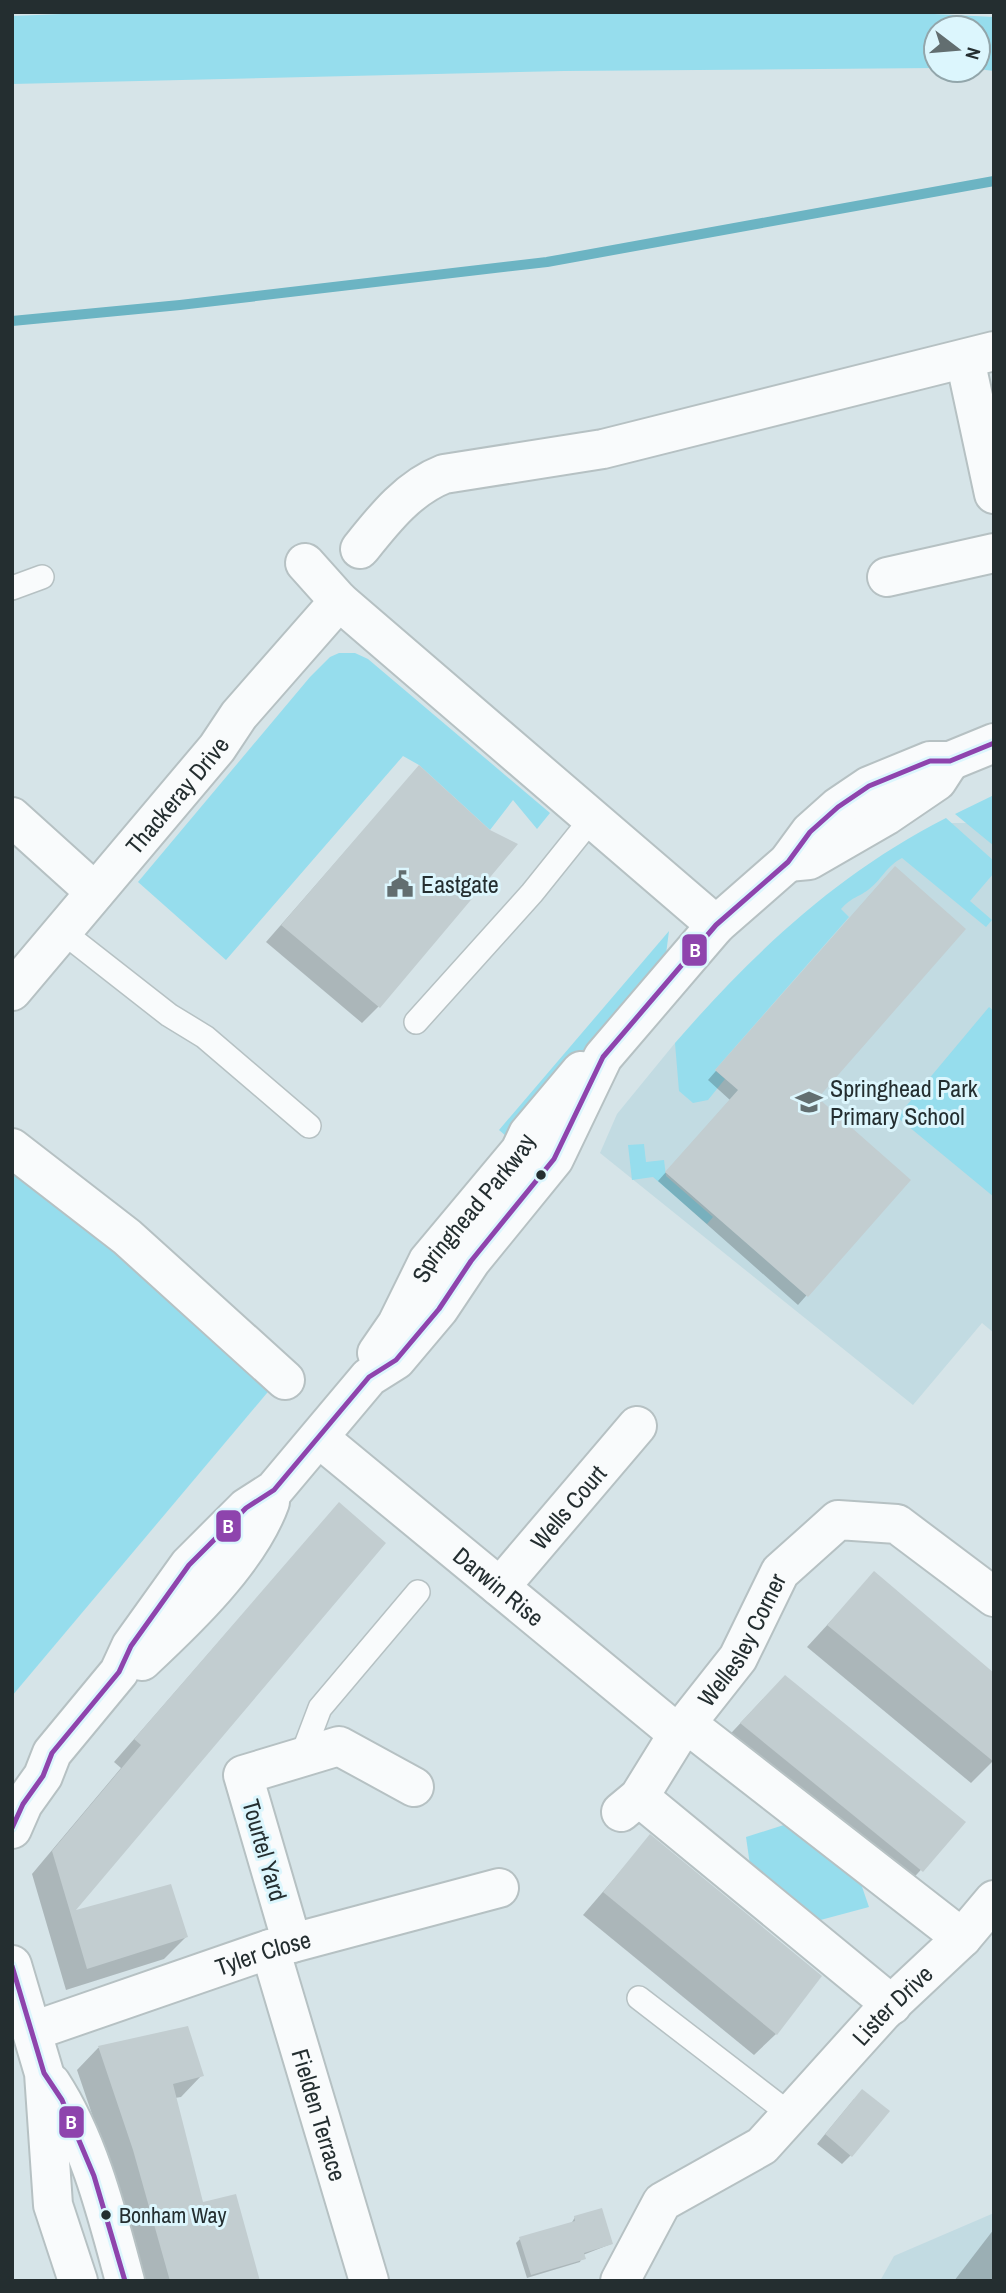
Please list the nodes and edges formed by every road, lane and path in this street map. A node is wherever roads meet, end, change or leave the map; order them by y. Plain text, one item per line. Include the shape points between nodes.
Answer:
1 (979, 355) edge
2 (994, 494) edge
3 (360, 549) dead end
4 (994, 553) edge
5 (305, 563) dead end
6 (42, 577) dead end
7 (887, 577) dead end
8 (12, 588) edge
9 (340, 601) junction
10 (994, 743) edge
11 (12, 817) edge
12 (593, 817) junction
13 (95, 892) junction
14 (716, 925) junction
15 (63, 932) junction
16 (12, 991) edge
17 (416, 1022) dead end
18 (309, 1126) dead end
19 (12, 1148) edge
20 (285, 1380) dead end
21 (637, 1426) dead end
22 (319, 1438) junction
23 (500, 1587) junction
24 (418, 1592) dead end
25 (994, 1597) edge
26 (682, 1729) junction
27 (51, 1754) junction
28 (301, 1758) junction
29 (12, 1786) edge
30 (414, 1787) dead end
31 (12, 1829) edge
32 (499, 1888) dead end
33 (994, 1900) edge
34 (962, 1938) junction
35 (281, 1946) junction
36 (12, 1965) edge
37 (639, 1998) dead end
38 (892, 2005) junction
39 (33, 2031) junction
40 (44, 2073) junction
41 (792, 2115) junction
42 (78, 2281) edge
43 (125, 2281) edge
44 (369, 2281) edge
45 (620, 2281) edge

1 - 2 street
1 - 3 street via 603,449 444,474 421,484
4 - 7 street
5 - 9 street
6 - 8 lane
9 - 12 street
9 - 13 street, Thackeray Drive via 239,715 218,748
10 - 14 street, Springhead Parkway via 950,761 930,761 869,786 810,832 788,862
11 - 13 street
12 - 14 street
12 - 17 lane
13 - 15 street, Thackeray Drive
14 - 22 street, Springhead Parkway via 603,1058 554,1159 471,1261 439,1310 396,1360 369,1377
15 - 16 street, Thackeray Drive
15 - 18 lane via 169,1015 217,1046
19 - 20 street via 127,1237
21 - 23 street, Wells Court
22 - 23 street, Darwin Rise
22 - 27 street, Springhead Parkway via 274,1490 246,1508 189,1565 131,1646 118,1672
23 - 26 street, Darwin Rise
24 - 28 lane via 320,1707
25 - 26 street, Wellesley Corner via 897,1524 838,1520 780,1572 738,1658
26 - 34 street, Darwin Rise
26 - 38 street, Wellesley Corner via 630,1804
27 - 29 street, Springhead Parkway via 30,1765
27 - 31 street, Springhead Parkway
28 - 30 street, Tourtel Yard via 340,1746
28 - 35 street, Tourtel Yard via 243,1774
32 - 35 street, Tyler Close
33 - 34 street, Lister Drive
34 - 38 street, Lister Drive
35 - 39 street, Tyler Close
35 - 44 street, Fielden Terrace
36 - 39 street
37 - 41 lane
38 - 41 street, Lister Drive
39 - 40 street
40 - 42 street via 53,2205
40 - 43 street via 62,2100 94,2176
41 - 45 street, Lister Drive via 762,2146 662,2202

